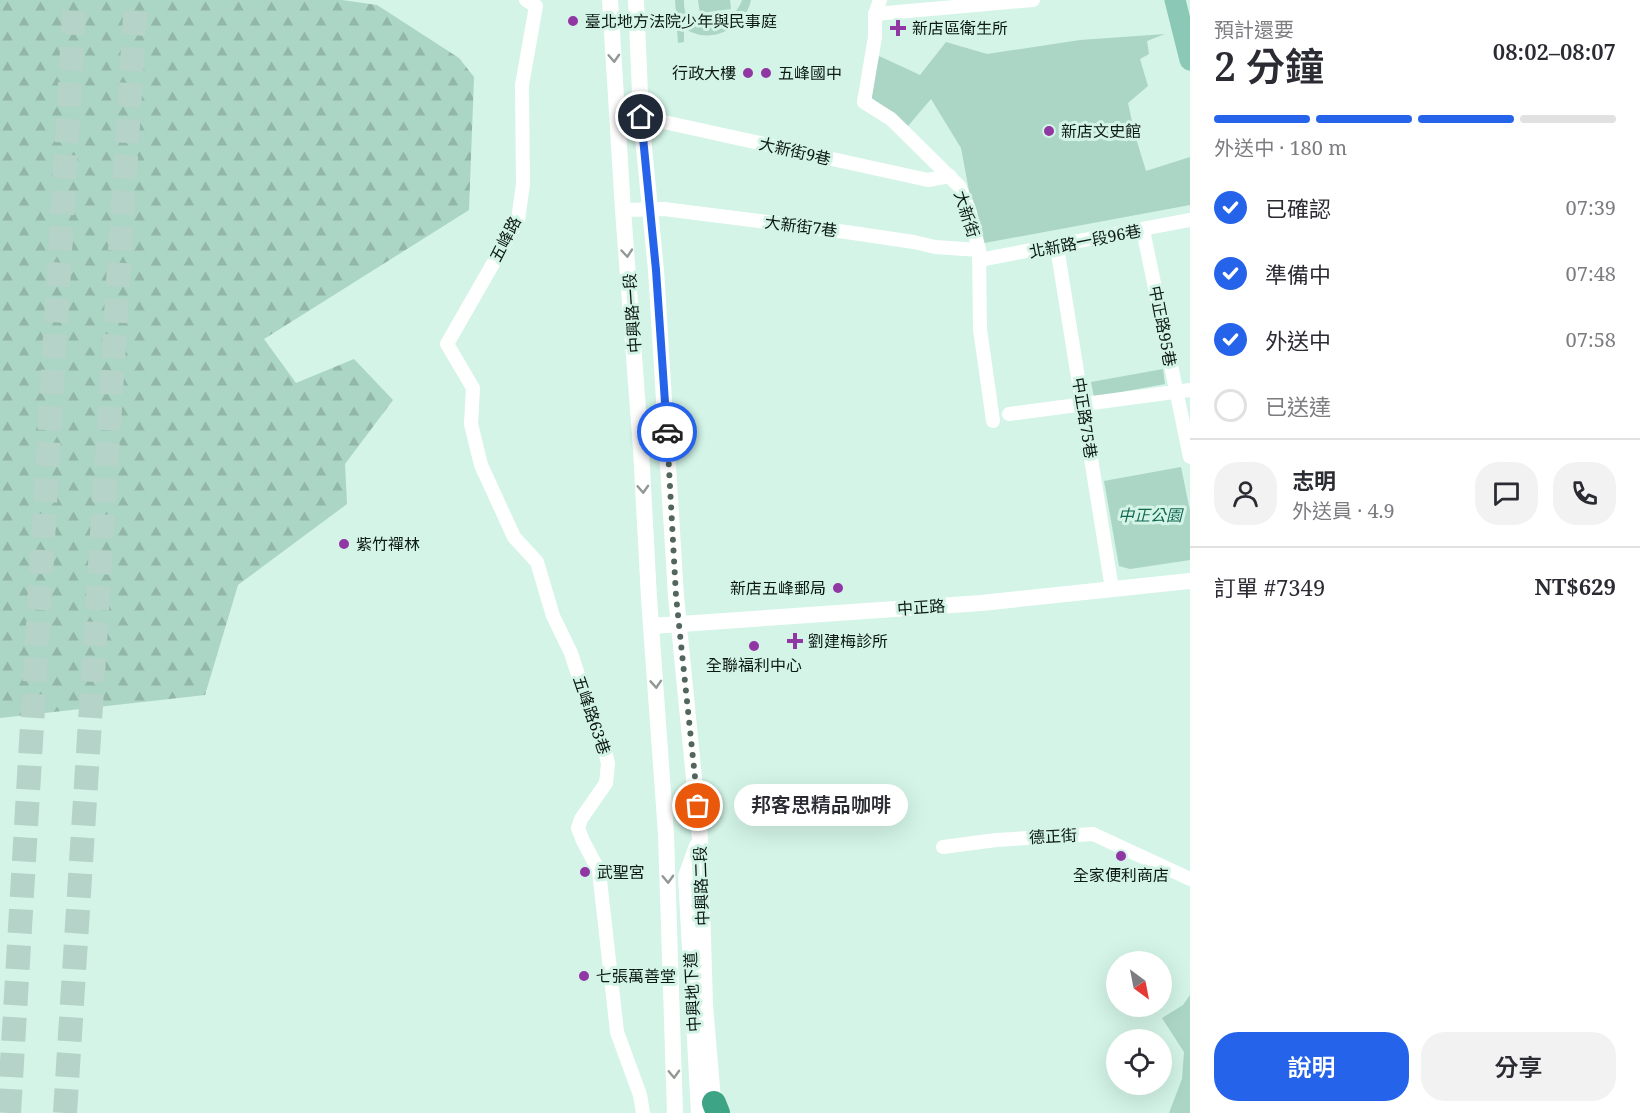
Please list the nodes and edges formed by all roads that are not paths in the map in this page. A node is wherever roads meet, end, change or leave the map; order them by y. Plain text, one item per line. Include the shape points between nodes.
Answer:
1 (526, 0) edge
2 (610, 0) edge
3 (636, 0) edge
4 (880, 0) edge
5 (1033, 0) edge
6 (1175, 0) edge
7 (876, 14) junction
8 (1190, 60) edge
9 (641, 117) junction
10 (950, 176) junction
11 (651, 209) junction
12 (623, 210) junction
13 (1190, 220) edge
14 (1143, 230) junction
15 (1057, 247) junction
16 (979, 255) junction
17 (1183, 391) edge
18 (1083, 404) junction
19 (1009, 414) dead end
20 (993, 421) dead end
21 (1190, 457) edge
22 (481, 465) joint
23 (1190, 581) edge
24 (1112, 589) junction
25 (679, 624) junction
26 (652, 626) junction
27 (700, 839) junction
28 (943, 847) dead end
29 (1190, 879) edge
30 (713, 1108) edge
31 (643, 1113) edge
32 (675, 1113) edge

1 - 22 street, 五峰路 via 536,6 522,85 523,184 518,220 447,344 473,388 471,424
2 -> 12 street, 中興路一段
3 - 9 street, 中興路一段
4 - 7 street
5 - 7 street
6 - 8 main road
7 - 10 street, 大新街 via 864,102 891,119
9 - 10 street, 大新街9巷 via 928,180
9 - 11 street, 中興路一段
10 - 16 street, 大新街 via 966,201
11 - 12 street, 大新街7巷
11 - 16 street, 大新街7巷 via 846,232
11 - 25 street, 中興路一段
12 -> 26 street, 中興路一段
13 - 14 street, 北新路一段96巷
14 - 15 street, 北新路一段96巷
14 - 17 street, 中正路95巷
15 - 16 street, 北新路一段96巷
15 - 18 street, 中正路75巷
16 - 20 street, 大新街 via 980,329
17 - 18 street
17 - 21 street, 中正路95巷
18 - 19 street
18 - 24 street, 中正路75巷
22 - 31 street, 五峰路63巷 via 514,537 537,562 553,616 571,653 604,745 606,783 578,828 599,871 617,1032
23 - 24 street, 中正路
24 - 25 street, 中正路 via 971,604
25 - 26 street, 中正路
25 - 27 street, 中興路二段
26 -> 32 street, 中興路二段 via 666,834
27 - 30 street, 中興路二段 via 705,1005
27 - 30 street, 中興地下道 via 686,876
28 - 29 street, 德正街 via 1093,834

